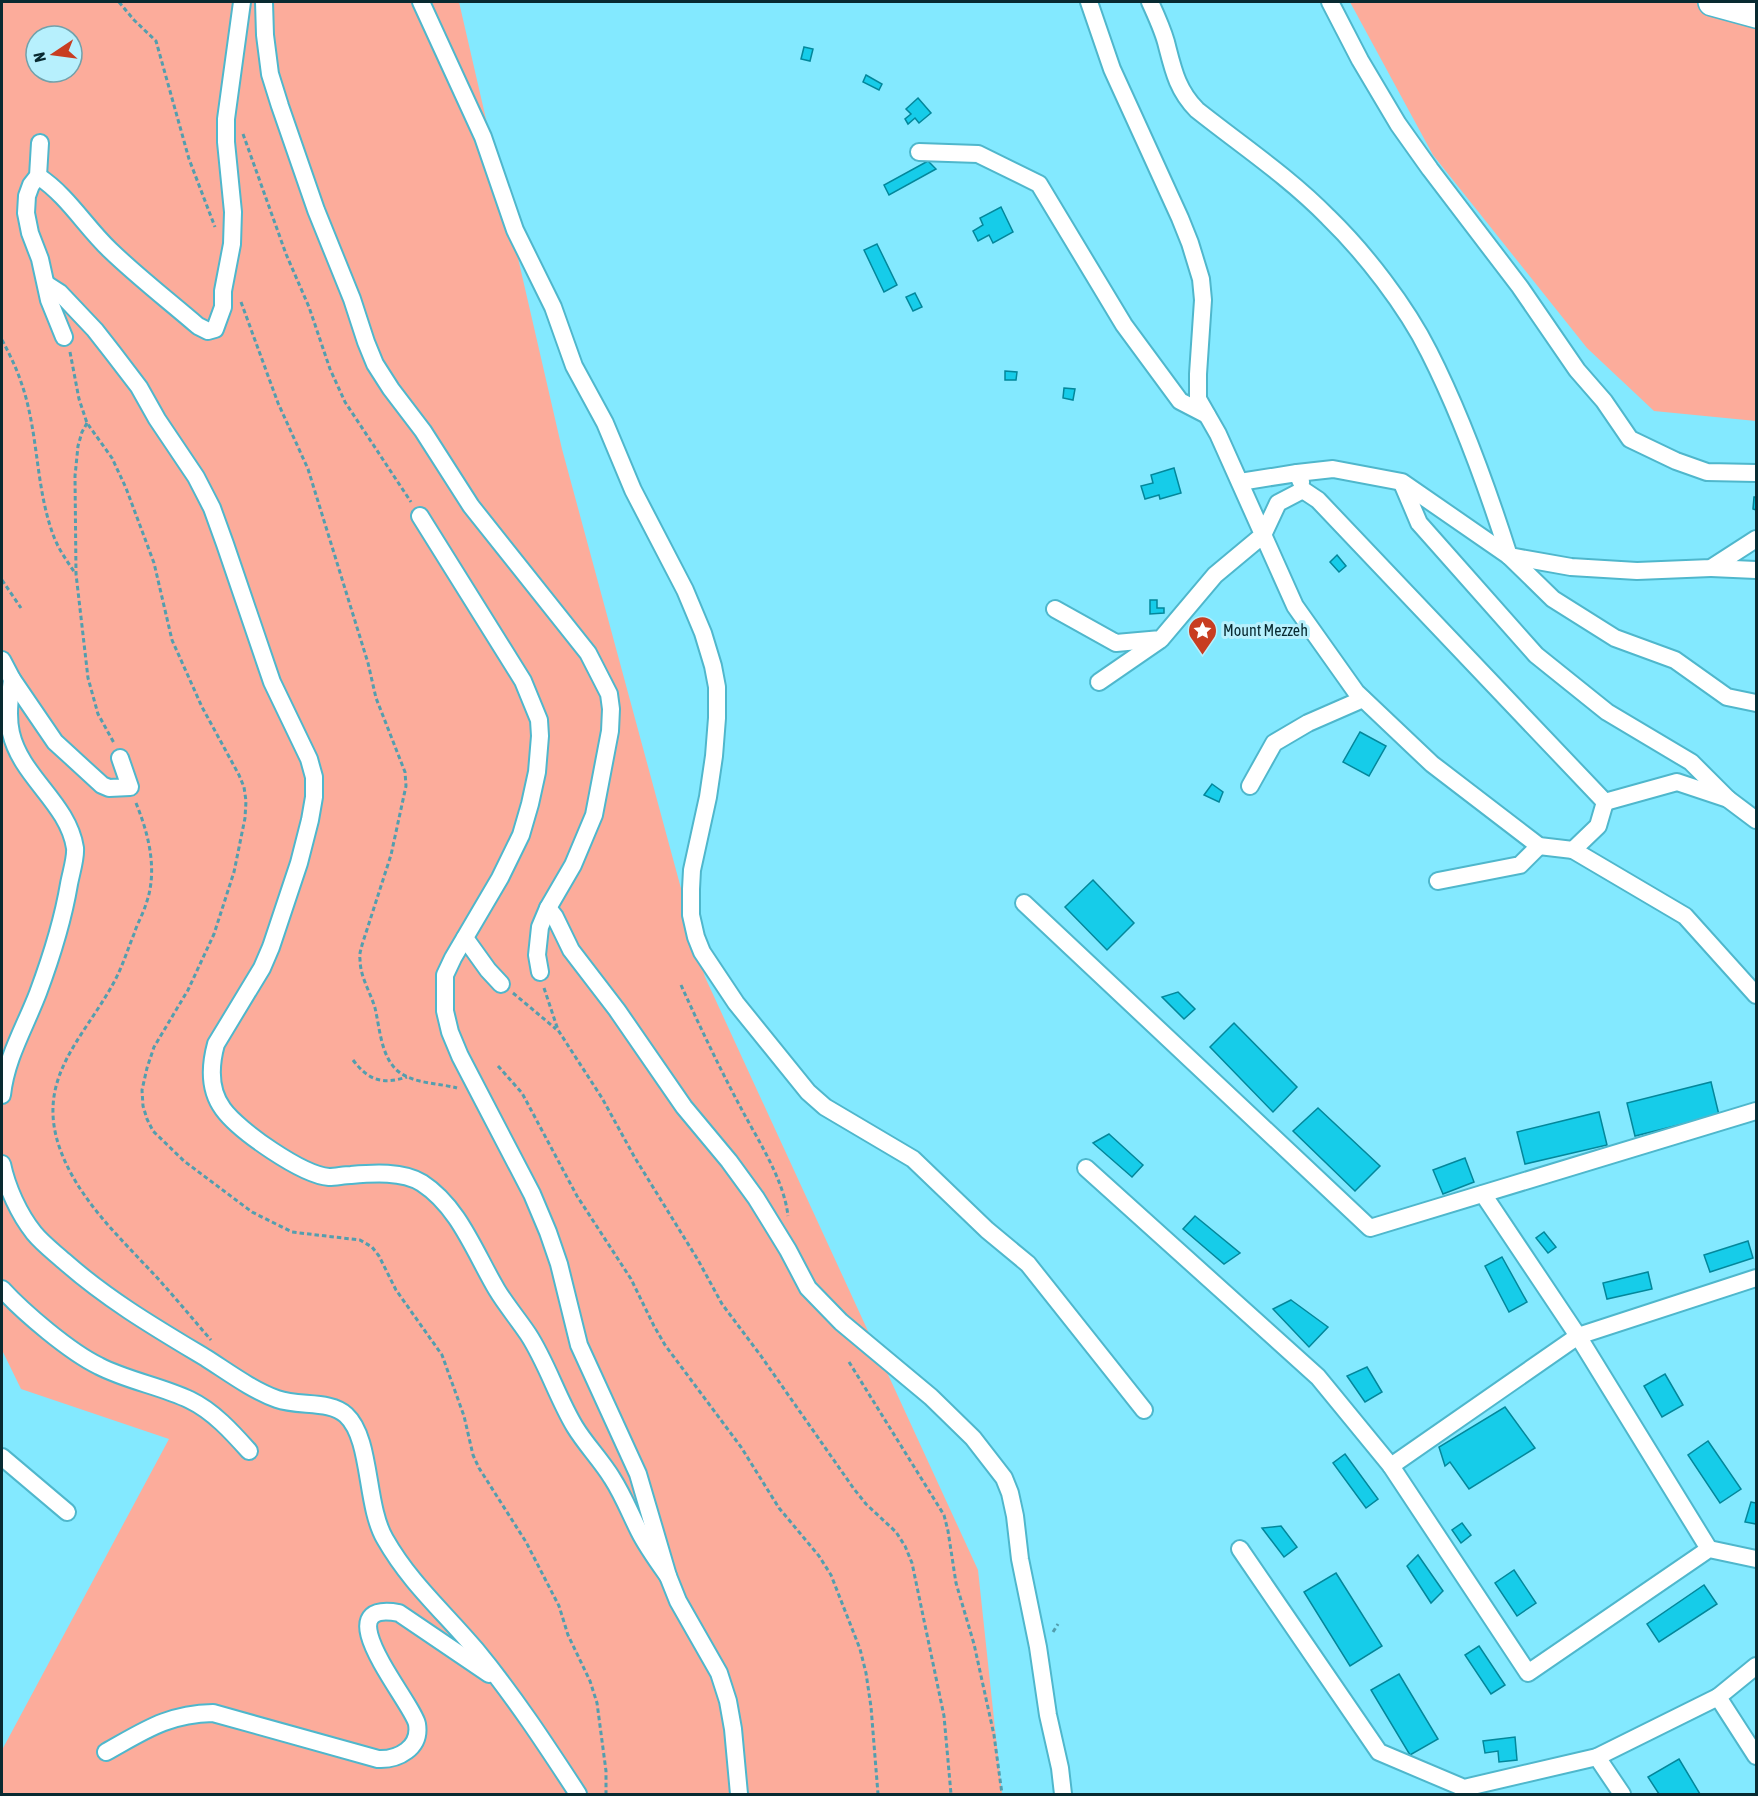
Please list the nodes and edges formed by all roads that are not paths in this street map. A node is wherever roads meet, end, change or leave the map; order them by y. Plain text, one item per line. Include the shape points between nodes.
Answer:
1 (242, 2) edge
2 (264, 2) edge
3 (421, 2) edge
4 (1089, 2) edge
5 (1150, 2) edge
6 (1330, 2) edge
7 (1712, 2) edge
8 (1756, 14) edge
9 (40, 142) dead end
10 (919, 152) dead end
11 (38, 176) junction
12 (46, 284) junction
13 (64, 337) road end
14 (1207, 415) junction
15 (1297, 473) junction
16 (1756, 473) edge
17 (1239, 482) junction
18 (1402, 482) junction
19 (1304, 490) junction
20 (420, 516) road end
21 (1263, 535) junction
22 (1756, 539) edge
23 (1509, 556) junction
24 (1711, 568) junction
25 (1756, 570) edge
26 (1055, 609) dead end
27 (1161, 639) junction
28 (2, 660) edge
29 (12, 679) junction
30 (1099, 682) dead end
31 (1363, 699) junction
32 (1756, 702) edge
33 (120, 758) road end
34 (1250, 786) dead end
35 (1728, 799) junction
36 (1605, 802) junction
37 (1756, 819) edge
38 (1539, 846) junction
39 (1573, 850) junction
40 (1438, 881) dead end
41 (1024, 903) dead end
42 (548, 908) junction
43 (465, 938) junction
44 (540, 972) road end
45 (501, 984) road end
46 (1756, 995) edge
47 (2, 1095) edge
48 (1756, 1111) edge
49 (2, 1164) edge
50 (1086, 1168) dead end
51 (1483, 1194) junction
52 (1756, 1278) edge
53 (2, 1289) edge
54 (1578, 1336) junction
55 (1144, 1410) dead end
56 (249, 1451) dead end
57 (2, 1457) edge
58 (1391, 1466) junction
59 (67, 1512) dead end
60 (1240, 1549) dead end
61 (1710, 1549) junction
62 (1756, 1559) edge
63 (668, 1576) junction
64 (1756, 1666) edge
65 (497, 1679) junction
66 (1718, 1697) junction
67 (106, 1752) dead end
68 (1756, 1756) edge
69 (1598, 1757) junction
70 (578, 1794) edge
71 (739, 1794) edge
72 (1063, 1794) edge
73 (1622, 1794) edge

1 - 11 street via 226,119 232,244 223,307 215,328 208,331 198,326 108,248 59,192
2 - 42 street via 270,74 316,210 375,364 471,506 588,653 609,694 610,731 594,815 573,865
3 - 55 street via 483,137 515,230 553,307 574,366 606,423 633,490 685,590 713,666 717,687 714,756 691,879 691,915 702,952 736,1004 808,1092 825,1107 912,1159 1028,1264
4 - 14 street via 1112,69 1191,243 1203,300 1198,399
5 - 23 street via 1185,98 1327,215 1407,314 1450,397
6 - 16 street via 1398,124 1630,439 1707,472
7 - 8 main road
9 - 11 street
10 - 14 street via 978,154 1039,184 1124,325 1180,401
11 - 12 street via 30,185 26,213
12 - 13 street
12 - 63 street via 60,293 113,352 196,477 212,508 272,682 314,777 310,820 271,947 216,1044 211,1074 219,1100 245,1129 301,1169 330,1177 396,1175 422,1182 434,1193 463,1229 528,1334 565,1409 611,1477 639,1532
14 - 17 street
15 - 17 street
15 - 18 street via 1334,469
15 - 19 street
17 - 21 street
18 - 23 street
18 - 35 street via 1419,524 1536,655 1607,712 1691,762
19 - 21 street via 1278,503
19 - 36 street via 1318,500
20 - 43 street via 523,681 540,728 537,772 520,835
21 - 27 street via 1215,575
21 - 31 street via 1295,606
22 - 24 street
23 - 24 street via 1571,567 1637,571
23 - 32 street via 1553,599 1614,638 1675,660 1727,697
24 - 25 street
26 - 27 street via 1116,643
27 - 30 street
28 - 29 street
29 - 33 street via 55,742 102,785 130,787
29 - 47 street via 11,733 34,779 64,820 75,849 56,936 38,994 10,1061
31 - 34 street via 1274,743
31 - 38 street via 1432,764
35 - 36 street via 1677,782
35 - 37 street
36 - 39 street via 1598,826
38 - 39 street
38 - 40 street via 1520,865
39 - 46 street via 1685,916
41 - 51 street via 1370,1228
42 - 44 street via 538,941
42 - 72 street via 571,950 684,1107 756,1198 808,1288 931,1397 973,1438 1004,1478 1015,1516
43 - 45 street
43 - 63 street via 445,975 445,1011 450,1032 548,1232 579,1345 638,1474
48 - 51 street
49 - 65 street via 15,1202 35,1234 127,1311 276,1398 308,1405 325,1404 347,1416 360,1440 383,1535 408,1574
50 - 58 street via 1318,1377
51 - 54 street
52 - 54 street
53 - 56 street via 72,1350 99,1367 191,1400
54 - 58 street
54 - 61 street
57 - 59 street
58 - 61 street via 1528,1673
60 - 69 street via 1379,1752 1464,1788
61 - 62 street
63 - 71 street via 719,1673 733,1729
64 - 66 street
65 - 67 street via 399,1613 386,1611 375,1614 368,1631 381,1664 417,1723 414,1740 402,1755 378,1759 213,1713 172,1718
65 - 70 street
66 - 68 street
66 - 69 street
69 - 73 street

